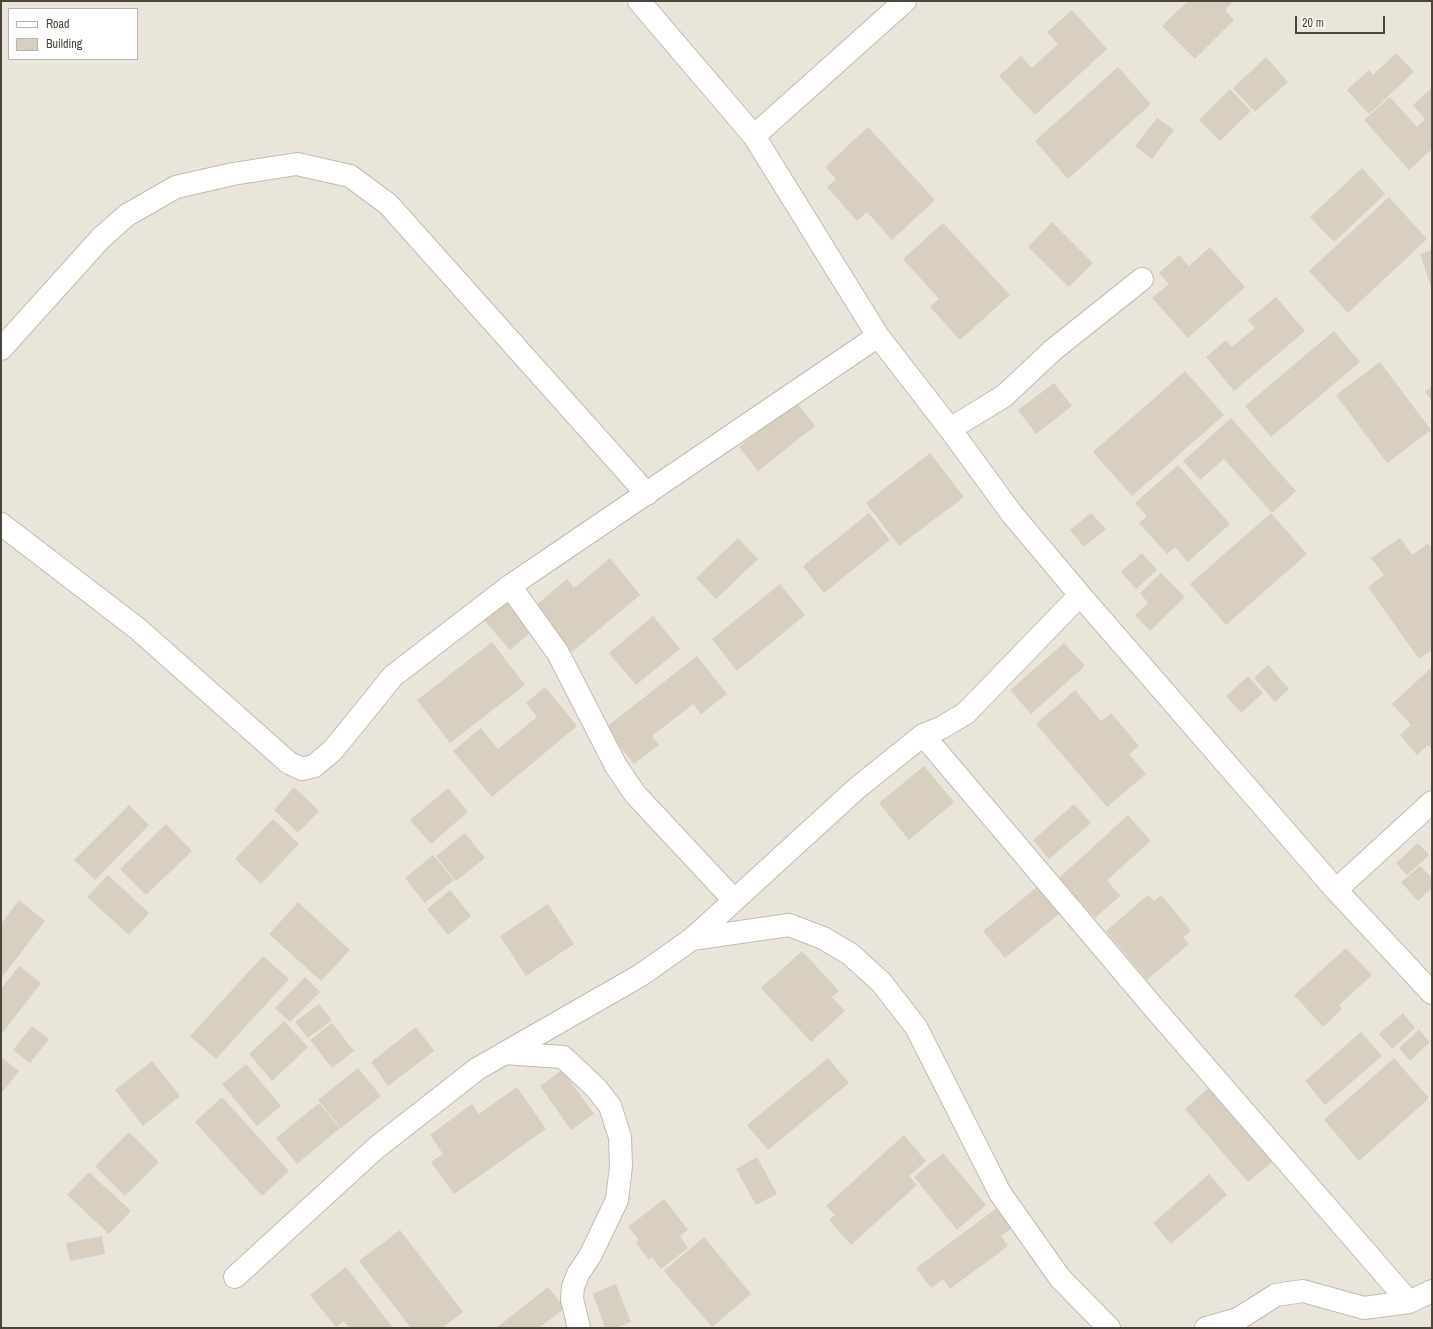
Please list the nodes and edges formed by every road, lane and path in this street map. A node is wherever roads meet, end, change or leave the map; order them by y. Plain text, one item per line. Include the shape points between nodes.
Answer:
1 (639, 1) edge
2 (905, 1) edge
3 (754, 136) junction
4 (1142, 279) dead end
5 (878, 336) junction
6 (1, 349) edge
7 (950, 429) junction
8 (647, 494) junction
9 (1, 524) edge
10 (510, 586) junction
11 (1080, 595) junction
12 (923, 735) junction
13 (1432, 802) edge
14 (1336, 890) junction
15 (734, 900) junction
16 (692, 939) junction
17 (1432, 993) edge
18 (504, 1053) junction
19 (235, 1277) dead end
20 (1432, 1291) edge
21 (1408, 1302) junction
22 (579, 1328) edge
23 (1109, 1328) edge
24 (1206, 1328) edge

1 - 3 street
2 - 3 street
3 - 5 street
4 - 7 street via 1053,350 1004,396
5 - 7 street
5 - 8 street
6 - 8 street via 101,238 127,215 176,187 233,174 297,164 350,176 388,204
7 - 11 street via 1012,514
8 - 10 street
9 - 10 street via 138,629 289,763 302,768 314,766 333,750 393,676
10 - 15 street via 558,653 616,766 635,794
11 - 12 street via 966,713
11 - 14 street
12 - 15 street via 856,789
12 - 21 street via 1155,1010
13 - 14 street
14 - 17 street
15 - 16 street
16 - 18 street via 641,975
16 - 23 street via 789,925 823,938 850,954 881,982 916,1027 1000,1193 1060,1278
18 - 19 street via 477,1069 376,1148
18 - 22 street via 562,1057 596,1088 610,1106 620,1137 621,1166 617,1200 573,1287 572,1299
20 - 21 street
21 - 24 street via 1364,1308 1303,1291 1276,1295 1238,1319

